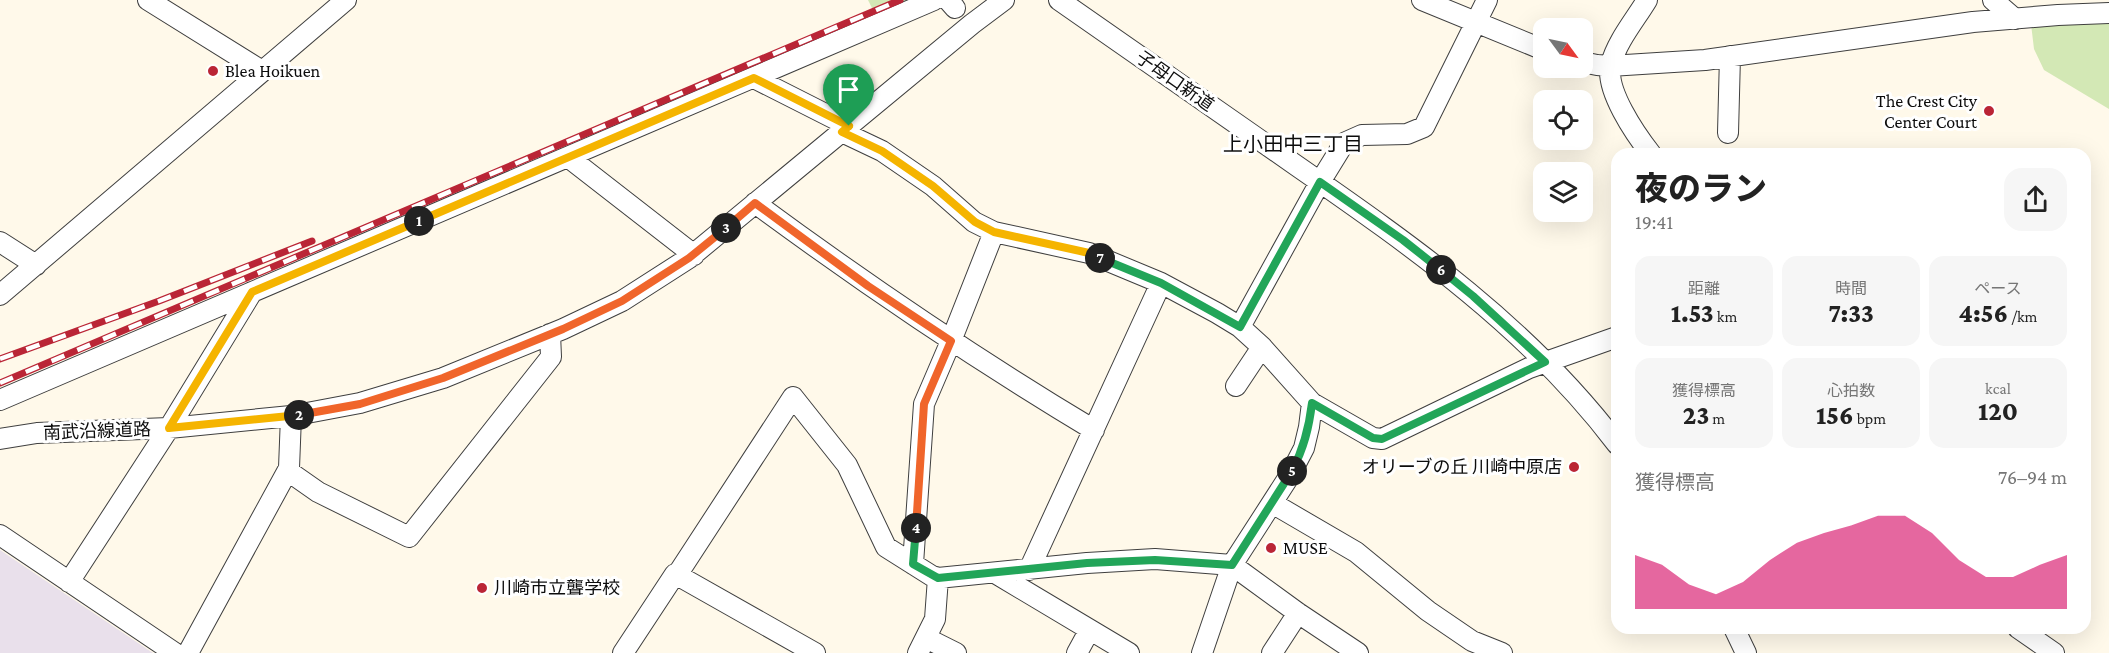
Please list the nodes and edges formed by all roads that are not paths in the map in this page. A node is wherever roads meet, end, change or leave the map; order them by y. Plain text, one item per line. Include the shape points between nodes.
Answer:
1 (148, 0) edge
2 (346, 0) edge
3 (934, 0) edge
4 (1004, 0) edge
5 (1059, 0) edge
6 (1422, 0) edge
7 (1487, 0) edge
8 (1647, 0) edge
9 (1993, 0) edge
10 (2109, 13) edge
11 (2015, 19) junction
12 (1476, 23) junction
13 (1533, 46) edge
14 (1730, 57) junction
15 (1593, 64) edge
16 (1610, 66) junction
17 (262, 71) junction
18 (754, 78) junction
19 (845, 129) junction
20 (1728, 133) dead end
21 (1647, 148) edge
22 (568, 157) junction
23 (1320, 182) junction
24 (755, 203) junction
25 (994, 232) junction
26 (0, 242) edge
27 (694, 255) junction
28 (36, 265) junction
29 (1161, 283) junction
30 (252, 292) junction
31 (0, 295) edge
32 (1240, 327) junction
33 (550, 334) junction
34 (1611, 339) edge
35 (951, 341) junction
36 (1262, 347) junction
37 (1545, 362) junction
38 (1236, 386) dead end
39 (0, 400) edge
40 (1312, 403) junction
41 (291, 416) junction
42 (169, 428) junction
43 (1094, 430) junction
44 (1611, 436) edge
45 (0, 439) edge
46 (288, 471) junction
47 (1272, 503) junction
48 (0, 536) edge
49 (913, 564) junction
50 (1232, 565) junction
51 (1029, 570) junction
52 (995, 573) junction
53 (678, 575) junction
54 (938, 578) junction
55 (69, 582) junction
56 (1298, 613) junction
57 (1089, 631) junction
58 (1737, 634) edge
59 (2027, 634) edge
60 (922, 645) edge
61 (1468, 647) edge
62 (175, 653) edge
63 (188, 653) edge
64 (623, 653) edge
65 (815, 653) edge
66 (956, 653) edge
67 (1077, 653) edge
68 (1129, 653) edge
69 (1202, 653) edge
70 (1272, 653) edge
71 (1358, 653) edge
72 (1502, 653) edge
73 (1746, 653) edge
74 (2054, 653) edge

1 - 17 street
2 - 17 street
3 - 18 street
4 - 19 street, 南武沿線道路
5 - 23 street, 子母口新道
6 - 12 street
7 - 12 street
8 - 16 street via 1616,48
9 - 11 street
10 - 11 street
11 - 14 street
12 - 13 street
12 - 23 street via 1424,127 1407,134 1362,135 1344,143
14 - 16 street
14 - 20 street
15 - 16 street
16 - 21 street via 1610,81
17 - 28 street
18 - 19 street
18 - 22 street
19 - 24 street, 南武沿線道路
19 - 25 street via 933,186 975,222
22 - 27 street
22 - 30 street
23 - 32 street
23 - 37 street, 子母口新道 via 1447,275
24 - 27 street, 南武沿線道路
24 - 35 street
25 - 29 street via 1089,253
25 - 35 street
26 - 28 street
27 - 33 street, 南武沿線道路 via 622,301
28 - 31 street
29 - 32 street
29 - 43 street
30 - 39 street
30 - 42 street
32 - 36 street
33 - 41 street, 南武沿線道路 via 443,378 360,404
33 - 46 street via 551,357 409,537 318,492
34 - 37 street
35 - 43 street
35 - 49 street via 924,404
36 - 38 street
36 - 40 street
37 - 40 street via 1382,439 1373,438
37 - 44 street, 子母口新道
40 - 47 street via 1304,448
41 - 42 street, 南武沿線道路
41 - 46 street
42 - 45 street, 南武沿線道路 via 37,433
42 - 55 street
43 - 51 street
46 - 63 street
47 - 50 street
47 - 61 street via 1356,552
48 - 55 street
49 - 53 street via 886,547 847,465 793,397
49 - 54 street
50 - 51 street via 1155,560
50 - 56 street
50 - 69 street
51 - 52 street
52 - 54 street
52 - 57 street
53 - 64 street via 675,574
53 - 65 street
54 - 60 street via 935,619
55 - 62 street
56 - 70 street
56 - 71 street
57 - 67 street
57 - 68 street
58 - 73 street
59 - 74 street
60 - 66 street
61 - 72 street

